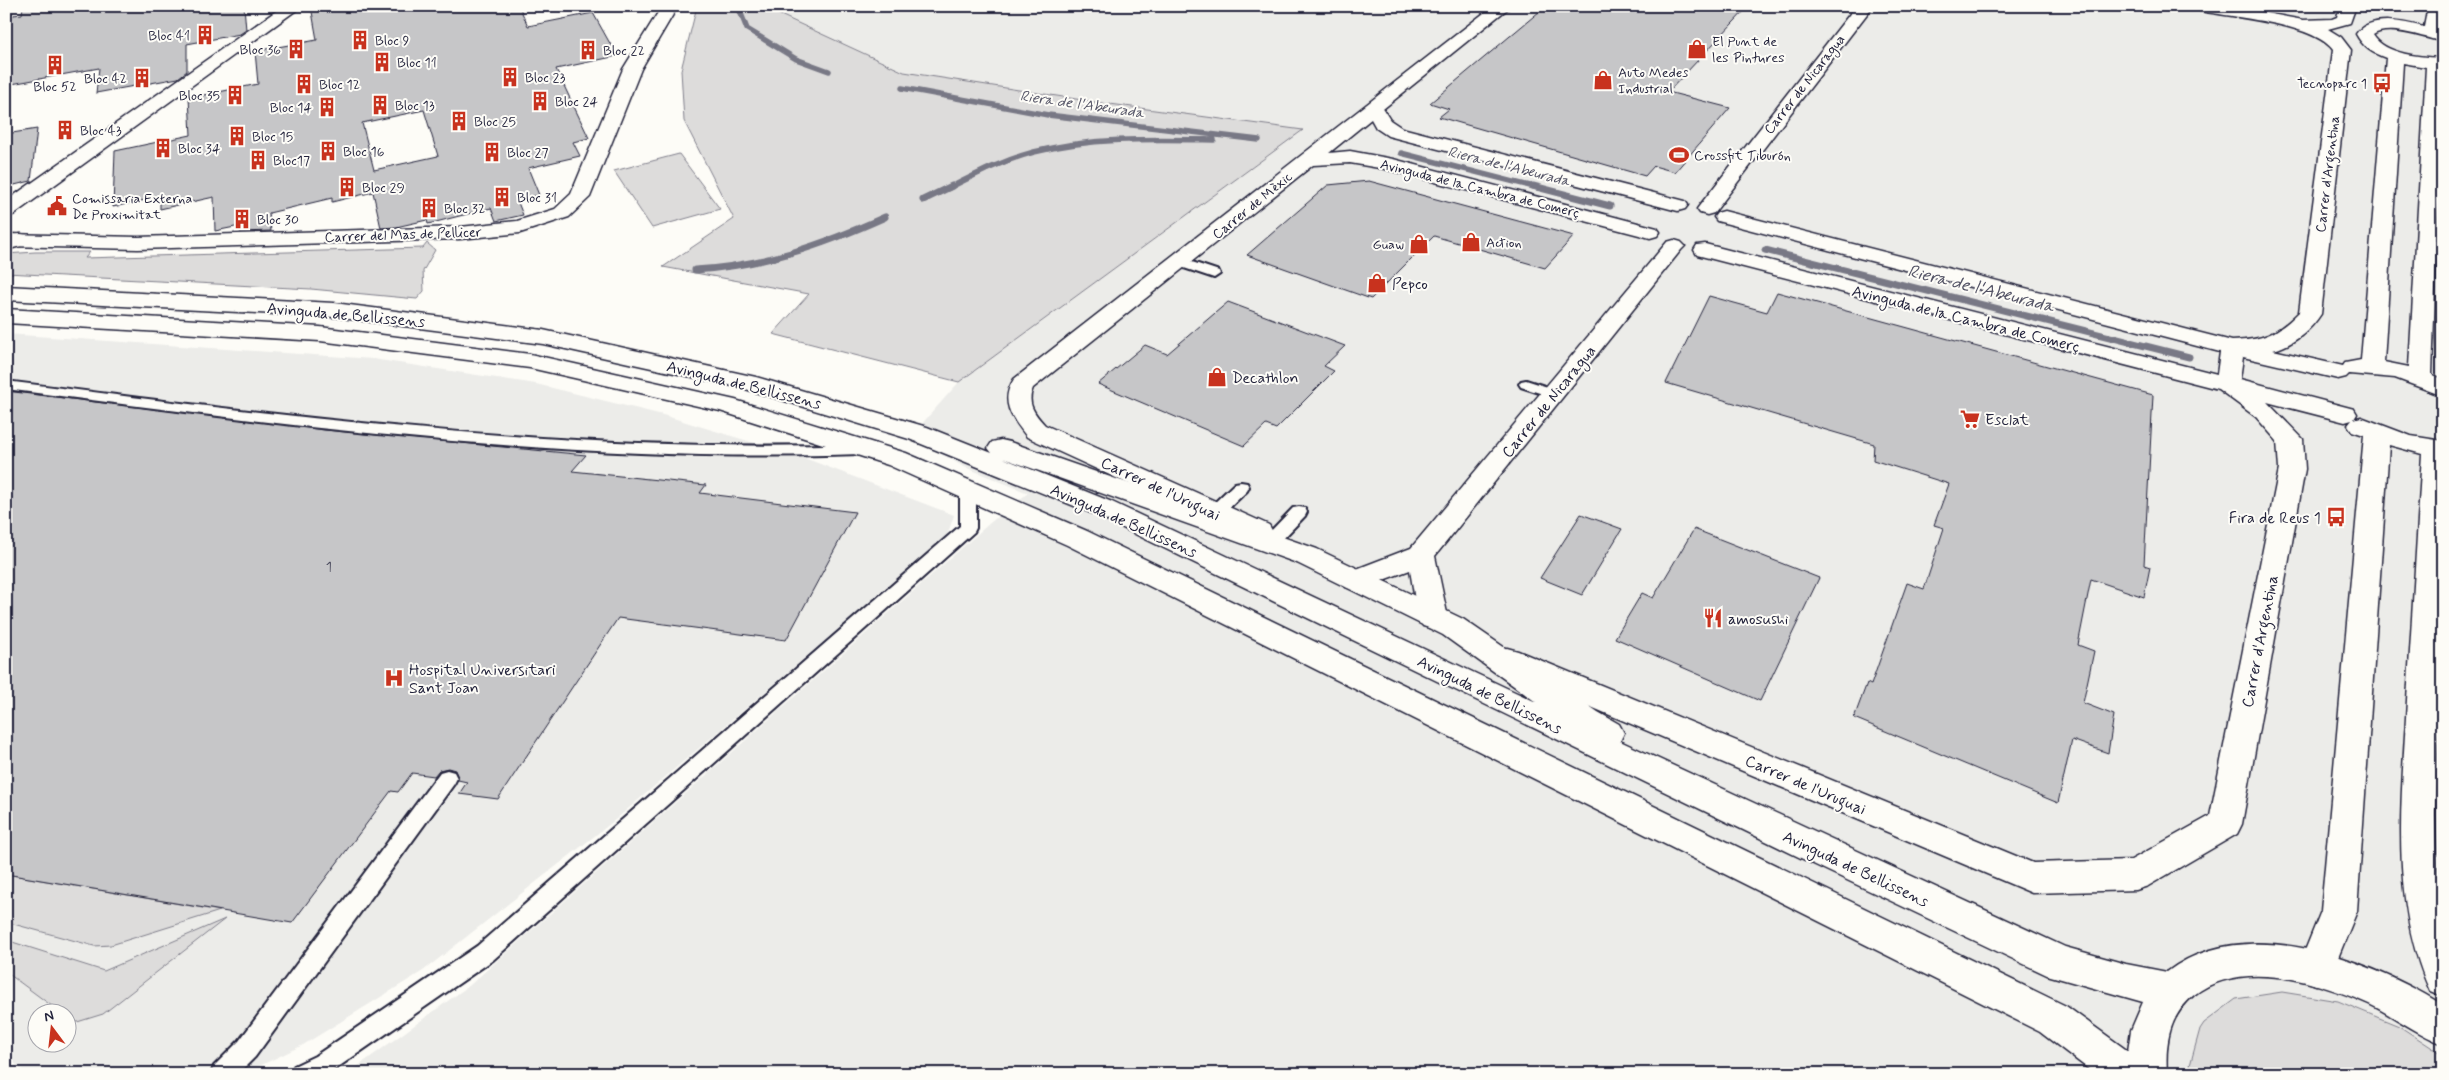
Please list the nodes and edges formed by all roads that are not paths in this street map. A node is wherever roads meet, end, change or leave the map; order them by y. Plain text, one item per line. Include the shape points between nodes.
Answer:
1 (294, 6) edge
2 (670, 6) edge
3 (1503, 6) edge
4 (1864, 6) edge
5 (2200, 6) edge
6 (2348, 6) edge
7 (2437, 8) edge
8 (2312, 26) junction
9 (2437, 36) edge
10 (2365, 37) junction
11 (2395, 55) junction
12 (2439, 63) edge
13 (1373, 108) junction
14 (1308, 160) junction
15 (1678, 205) junction
16 (6, 211) edge
17 (1716, 213) junction
18 (1650, 232) junction
19 (11, 241) edge
20 (1674, 246) junction
21 (1705, 250) junction
22 (1180, 262) junction
23 (1214, 274) dead end
24 (6, 293) edge
25 (6, 316) edge
26 (2443, 333) edge
27 (2232, 348) junction
28 (2422, 352) junction
29 (2372, 368) junction
30 (2338, 372) junction
31 (2420, 379) junction
32 (747, 382) junction
33 (1526, 384) dead end
34 (6, 385) edge
35 (2227, 385) junction
36 (2443, 389) edge
37 (1554, 394) junction
38 (1020, 412) joint
39 (2345, 414) junction
40 (2377, 433) junction
41 (863, 448) junction
42 (2439, 449) edge
43 (1241, 486) dead end
44 (968, 489) junction
45 (1215, 512) junction
46 (1299, 512) dead end
47 (1273, 539) junction
48 (1421, 555) junction
49 (1307, 556) junction
50 (1356, 580) junction
51 (1433, 618) junction
52 (1484, 649) junction
53 (447, 778) dead end
54 (1821, 852) junction
55 (2136, 874) joint
56 (2316, 968) junction
57 (2443, 979) edge
58 (2172, 990) junction
59 (2443, 1026) edge
60 (222, 1074) edge
61 (302, 1074) edge
62 (2128, 1074) edge
63 (2148, 1074) edge

1 - 16 street
2 - 19 street, Carrer del Mas de Pellicer via 632,69 580,197 562,213 520,227 460,233 138,243
3 - 13 street, Carrer de Mèxic
4 - 17 street, Carrer de Nicaragua
5 - 8 street
6 - 8 street via 2344,20
7 - 9 street
8 - 10 street
8 - 27 street, Carrer d'Argentina via 2339,44 2342,50 2310,314 2289,335 2264,347
9 - 10 street via 2393,20 2373,28
10 - 11 street
11 - 12 street
11 - 29 street
12 - 28 street
13 - 14 street, Carrer de Mèxic
13 - 15 street, Avinguda de la Cambra de Comerç via 1383,124 1395,132
14 - 18 street, Avinguda de la Cambra de Comerç via 1350,157 1386,163
14 - 22 street, Carrer de Mèxic
15 - 17 street
15 - 18 street via 1654,210 1647,216
17 - 21 street via 1733,226 1735,234 1726,245
17 - 27 street
18 - 20 street, Avinguda de la Cambra de Comerç
20 - 21 street, Avinguda de la Cambra de Comerç
20 - 37 street, Carrer de Nicaragua
21 - 35 street, Avinguda de la Cambra de Comerç
22 - 23 lane
22 - 38 street, Carrer de Mèxic via 1023,384 1017,394
24 - 32 street, Avinguda de Bellissens via 343,311 543,337
25 - 41 street, Avinguda de Bellissens via 320,334 530,361 726,405
26 - 28 street
27 - 30 street
27 - 35 street
28 - 31 street
29 - 30 street
29 - 31 street
30 - 39 street via 2327,382 2330,397
31 - 36 street
32 - 49 street via 971,437
32 - 54 street, Avinguda de Bellissens via 918,433 1103,508
33 - 37 lane
34 - 41 lane via 452,437 635,448 812,451
35 - 39 street, Avinguda de la Cambra de Comerç
35 - 55 street, Carrer d'Argentina via 2265,412 2290,439 2292,469 2225,824
37 - 48 street, Carrer de Nicaragua
38 - 45 street, Carrer de l'Uruguai via 1036,430
39 - 40 street
40 - 42 street via 2406,444
40 - 56 street via 2339,911
41 - 44 street, Avinguda de Bellissens
42 - 57 street via 2418,823 2423,920 2432,957
43 - 45 lane
44 - 61 lane via 968,528 492,947 323,1064
44 - 62 street, Avinguda de Bellissens via 1077,538 2053,1019
45 - 47 street, Carrer de l'Uruguai
46 - 47 lane
47 - 49 street, Carrer de l'Uruguai
48 - 50 street, Carrer de Nicaragua
48 - 51 street
49 - 50 street
50 - 51 street
51 - 52 street
52 - 54 street via 1587,721
52 - 55 street, Carrer de l'Uruguai via 2032,878
53 - 60 lane via 248,1048
54 - 58 street, Avinguda de Bellissens via 2060,963
56 - 58 street via 2272,961 2232,962 2198,971
56 - 59 street via 2378,990
58 - 63 street via 2154,1016 2149,1033

